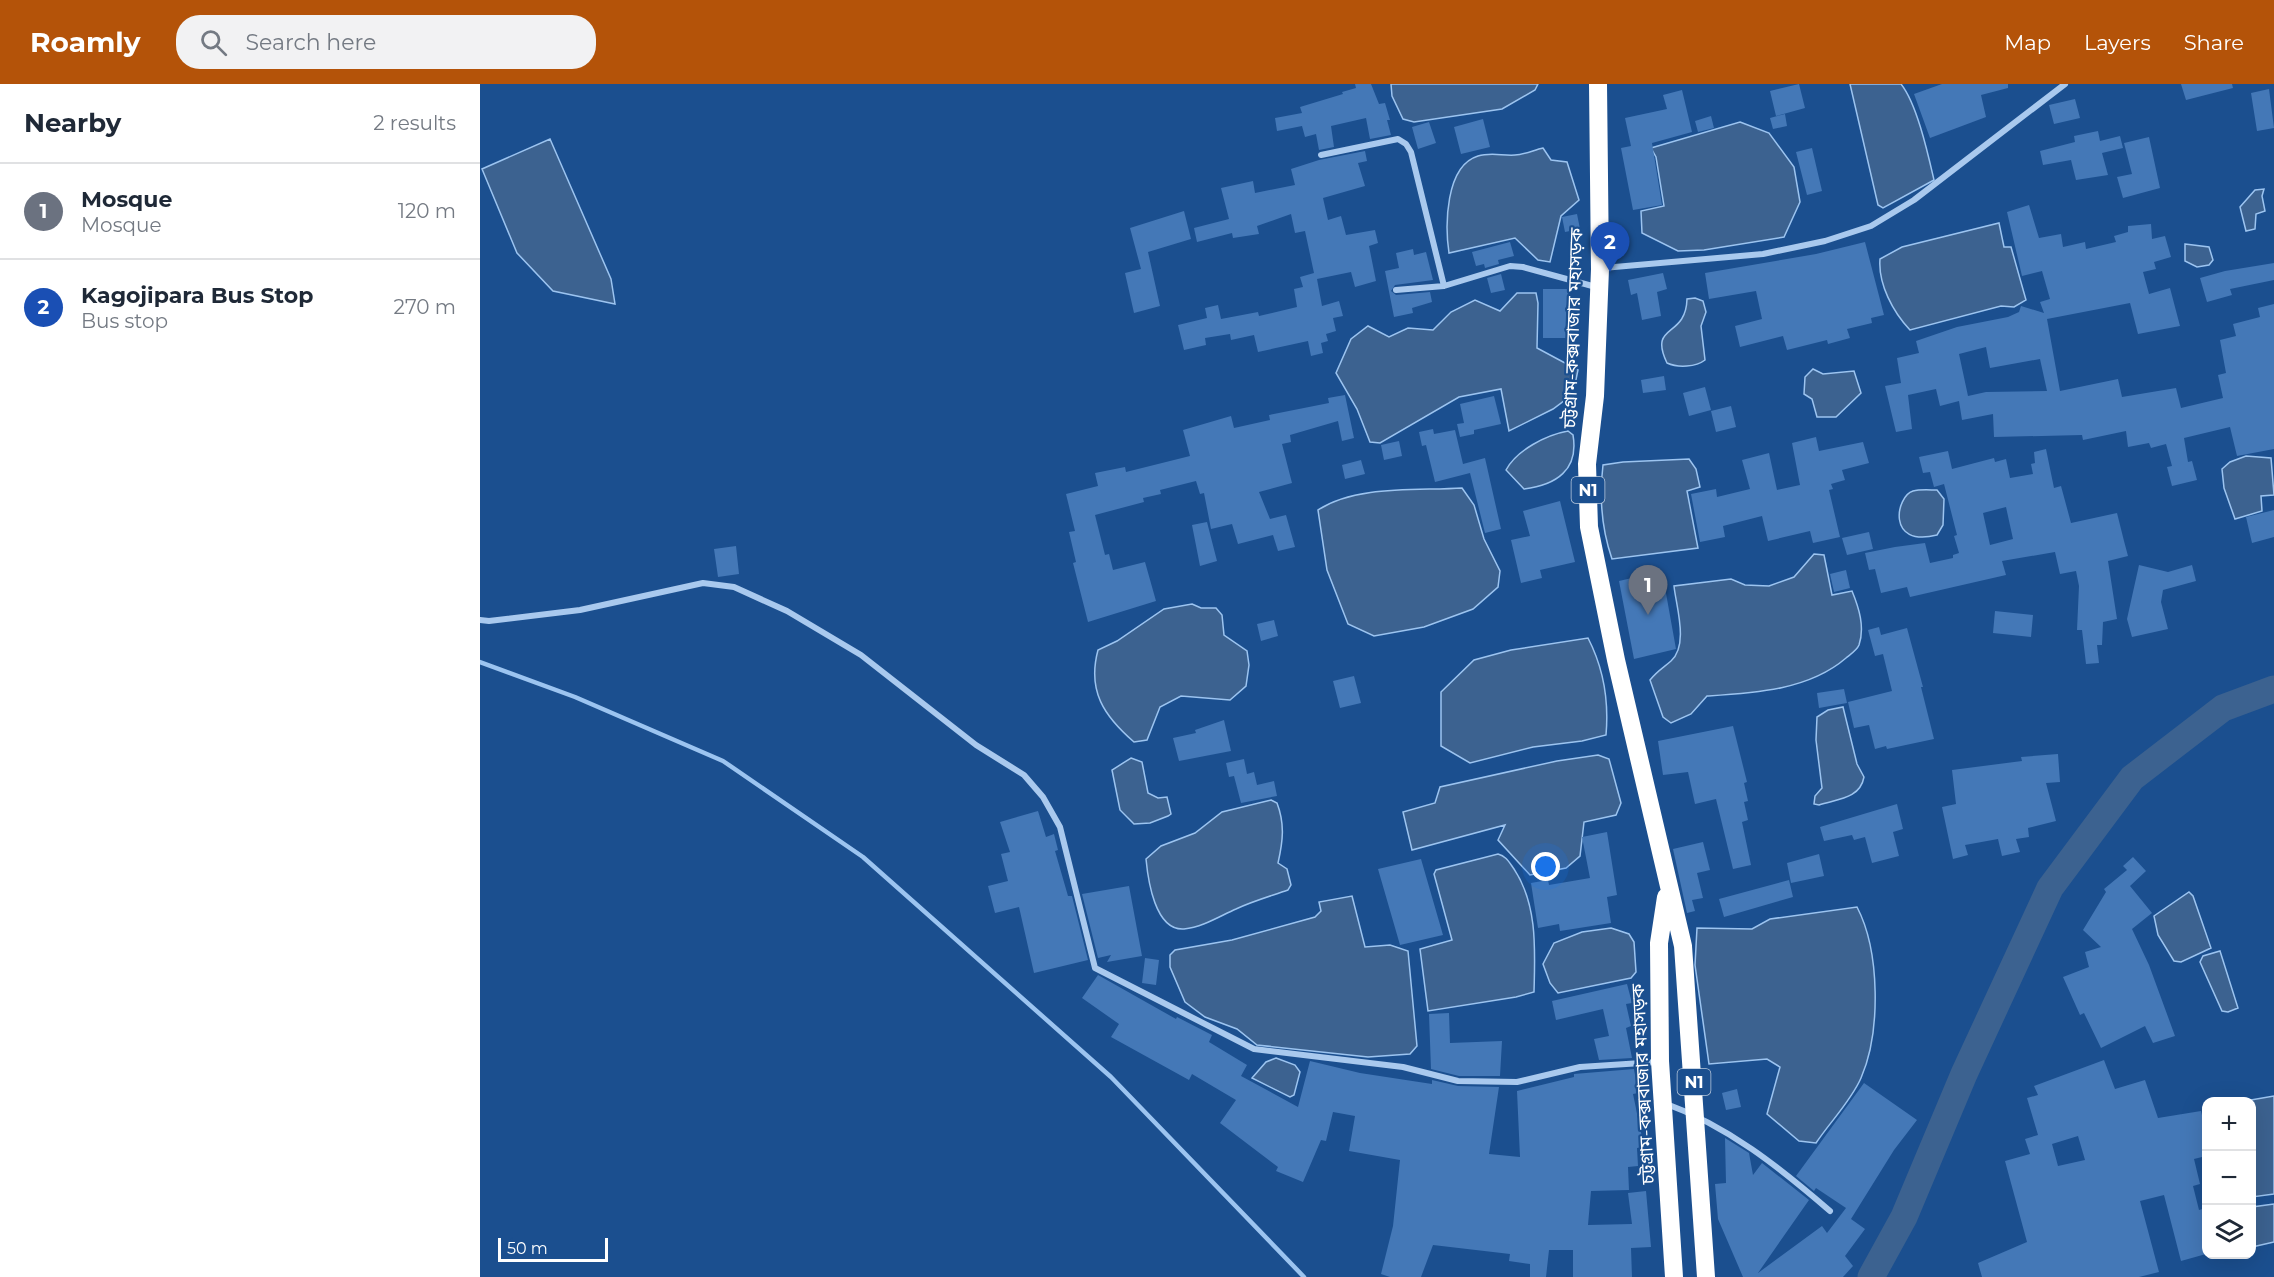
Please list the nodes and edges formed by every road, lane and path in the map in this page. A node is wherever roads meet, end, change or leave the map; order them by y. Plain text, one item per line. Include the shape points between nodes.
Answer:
1 (1598, 84) edge
2 (2065, 84) edge
3 (1321, 155) dead end
4 (1600, 268) junction
5 (1444, 286) junction
6 (1599, 288) junction
7 (1396, 290) dead end
8 (480, 620) edge
9 (1667, 889) junction
10 (1660, 1061) junction
11 (1664, 1103) junction
12 (1696, 1114) junction
13 (1830, 1211) dead end
14 (1674, 1277) edge
15 (1706, 1277) edge

1 - 4 highway, চট্টগ্রাম-কক্সবাজার মহাসড়ক / N1
2 - 4 street via 1914,200 1871,226 1763,254
3 - 5 street via 1398,139 1406,144
4 - 6 highway, চট্টগ্রাম-কক্সবাজার মহাসড়ক / N1
5 - 6 street via 1510,266
5 - 7 street
6 - 9 highway, চট্টগ্রাম-কক্সবাজার মহাসড়ক / N1 via 1595,396 1587,464 1589,528
8 - 10 street via 580,610 703,583 734,587 787,611 861,655 976,745 1024,775 1043,796 1060,827 1095,968 1254,1049 1403,1067 1458,1081 1518,1082 1580,1068
9 - 10 highway, চট্টগ্রাম-কক্সবাজার মহাসড়ক / N1 via 1659,943
9 - 12 highway, চট্টগ্রাম-কক্সবাজার মহাসড়ক / N1 via 1683,946
10 - 11 highway, চট্টগ্রাম-কক্সবাজার মহাসড়ক / N1
11 - 12 street
11 - 14 highway, চট্টগ্রাম-কক্সবাজার মহাসড়ক / N1
12 - 13 street via 1751,1147
12 - 15 highway, চট্টগ্রাম-কক্সবাজার মহাসড়ক / N1

